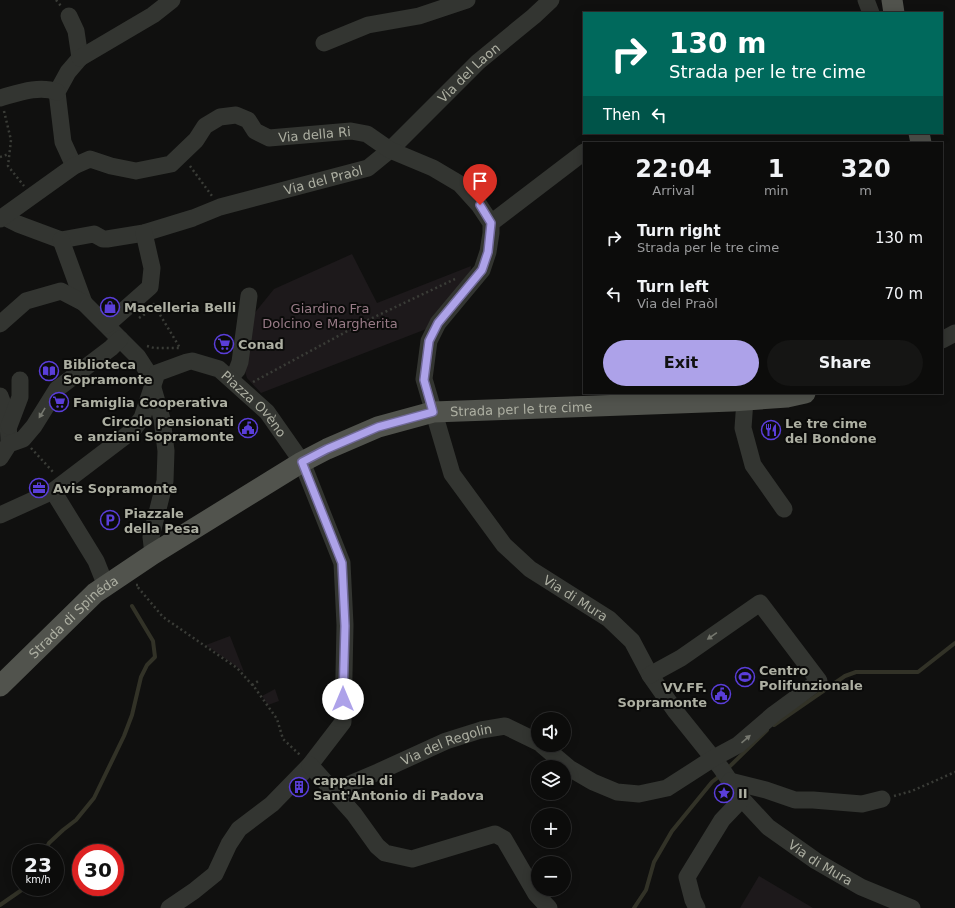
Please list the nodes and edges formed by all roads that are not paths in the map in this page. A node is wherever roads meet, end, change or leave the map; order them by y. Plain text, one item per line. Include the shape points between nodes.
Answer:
1 (172, 0) edge
2 (467, 0) edge
3 (551, 0) edge
4 (866, 0) edge
5 (892, 0) edge
6 (871, 12) edge
7 (894, 12) edge
8 (69, 16) dead end
9 (324, 43) dead end
10 (80, 58) junction
11 (57, 92) junction
12 (0, 98) edge
13 (390, 150) junction
14 (583, 153) edge
15 (74, 166) junction
16 (2, 218) edge
17 (491, 223) junction
18 (144, 233) junction
19 (61, 240) junction
20 (249, 296) dead end
21 (84, 303) junction
22 (0, 324) edge
23 (107, 325) junction
24 (955, 333) edge
25 (120, 339) junction
26 (943, 339) edge
27 (20, 380) dead end
28 (237, 382) junction
29 (153, 386) junction
30 (800, 394) edge
31 (0, 396) edge
32 (746, 400) junction
33 (433, 412) junction
34 (9, 426) junction
35 (11, 447) edge
36 (302, 462) junction
37 (58, 487) junction
38 (784, 509) dead end
39 (0, 515) edge
40 (153, 554) junction
41 (106, 586) junction
42 (650, 675) junction
43 (0, 686) edge
44 (531, 739) edge
45 (550, 752) edge
46 (310, 765) junction
47 (721, 769) junction
48 (333, 791) junction
49 (742, 799) junction
50 (882, 799) road end
51 (169, 908) edge
52 (549, 908) edge
53 (697, 908) edge
54 (912, 908) edge

1 - 10 street via 153,15
2 - 9 street via 419,16 368,25
3 - 13 street, Via del Laon via 478,62
4 - 6 street
5 - 7 main road
8 - 10 street via 76,32
10 - 11 street via 68,72
11 - 12 street via 41,89
11 - 15 street via 63,142
13 - 15 street, Via della Ri via 367,134 351,131 269,138 255,131 248,120 236,115 220,117 205,126 196,140 171,164 136,172 90,160
13 - 17 street via 433,168 460,184 480,205
13 - 18 street, Via del Praòl via 368,168 220,207
14 - 17 street
15 - 16 street, Via della Ri
16 - 19 street
17 - 33 street via 488,252 482,270 438,323 429,341 424,380
18 - 19 street, Via del Praòl via 108,239 94,234
18 - 23 street via 152,268 150,287
19 - 21 street
20 - 28 street via 240,362 236,370
21 - 22 street via 61,291 26,301
21 - 23 street
23 - 25 street
24 - 26 street
25 - 29 street via 138,357
25 -> 35 street via 57,389 34,426
27 - 34 street via 20,397
28 - 29 street, Piazza Ovèno via 219,369 192,362 182,353 157,373
28 - 36 street, Piazza Ovèno via 267,412
29 - 37 street via 142,418 132,431
29 - 40 street via 162,419 166,451 165,481 151,537
30 - 32 main road, Strada per le tre cime
31 - 34 street
32 - 33 main road, Strada per le tre cime
32 - 38 street via 743,428 753,465
33 - 36 main road, Strada per le tre cime via 378,427
33 - 42 street, Via di Mura via 452,474 504,545 530,569 609,619 632,641
34 - 35 street
36 - 40 main road, Strada per le tre cime
36 - 46 street, Piazza Ovèno via 342,563 345,626 343,722
37 - 39 street
37 - 41 street
40 - 41 main road, Strada di Spinéda
41 - 43 main road, Strada di Spinéda via 95,593
42 - 47 street, Via di Mura
47 -> 42 street via 738,745 774,714 819,681 760,603 681,658
44 - 48 street, Via del Regolin via 505,726 481,730 446,741
45 - 47 street via 569,768 617,792 638,794 666,788
46 - 48 street
46 - 51 street, Piazza Ovèno via 272,804 239,829 215,874
47 - 49 street, Via di Mura
47 - 50 street via 795,800 862,804
48 - 52 street via 385,853 412,859 495,834 504,839 536,894
49 - 53 street via 722,820 687,877
49 - 54 street, Via di Mura via 768,827 816,861 860,887

